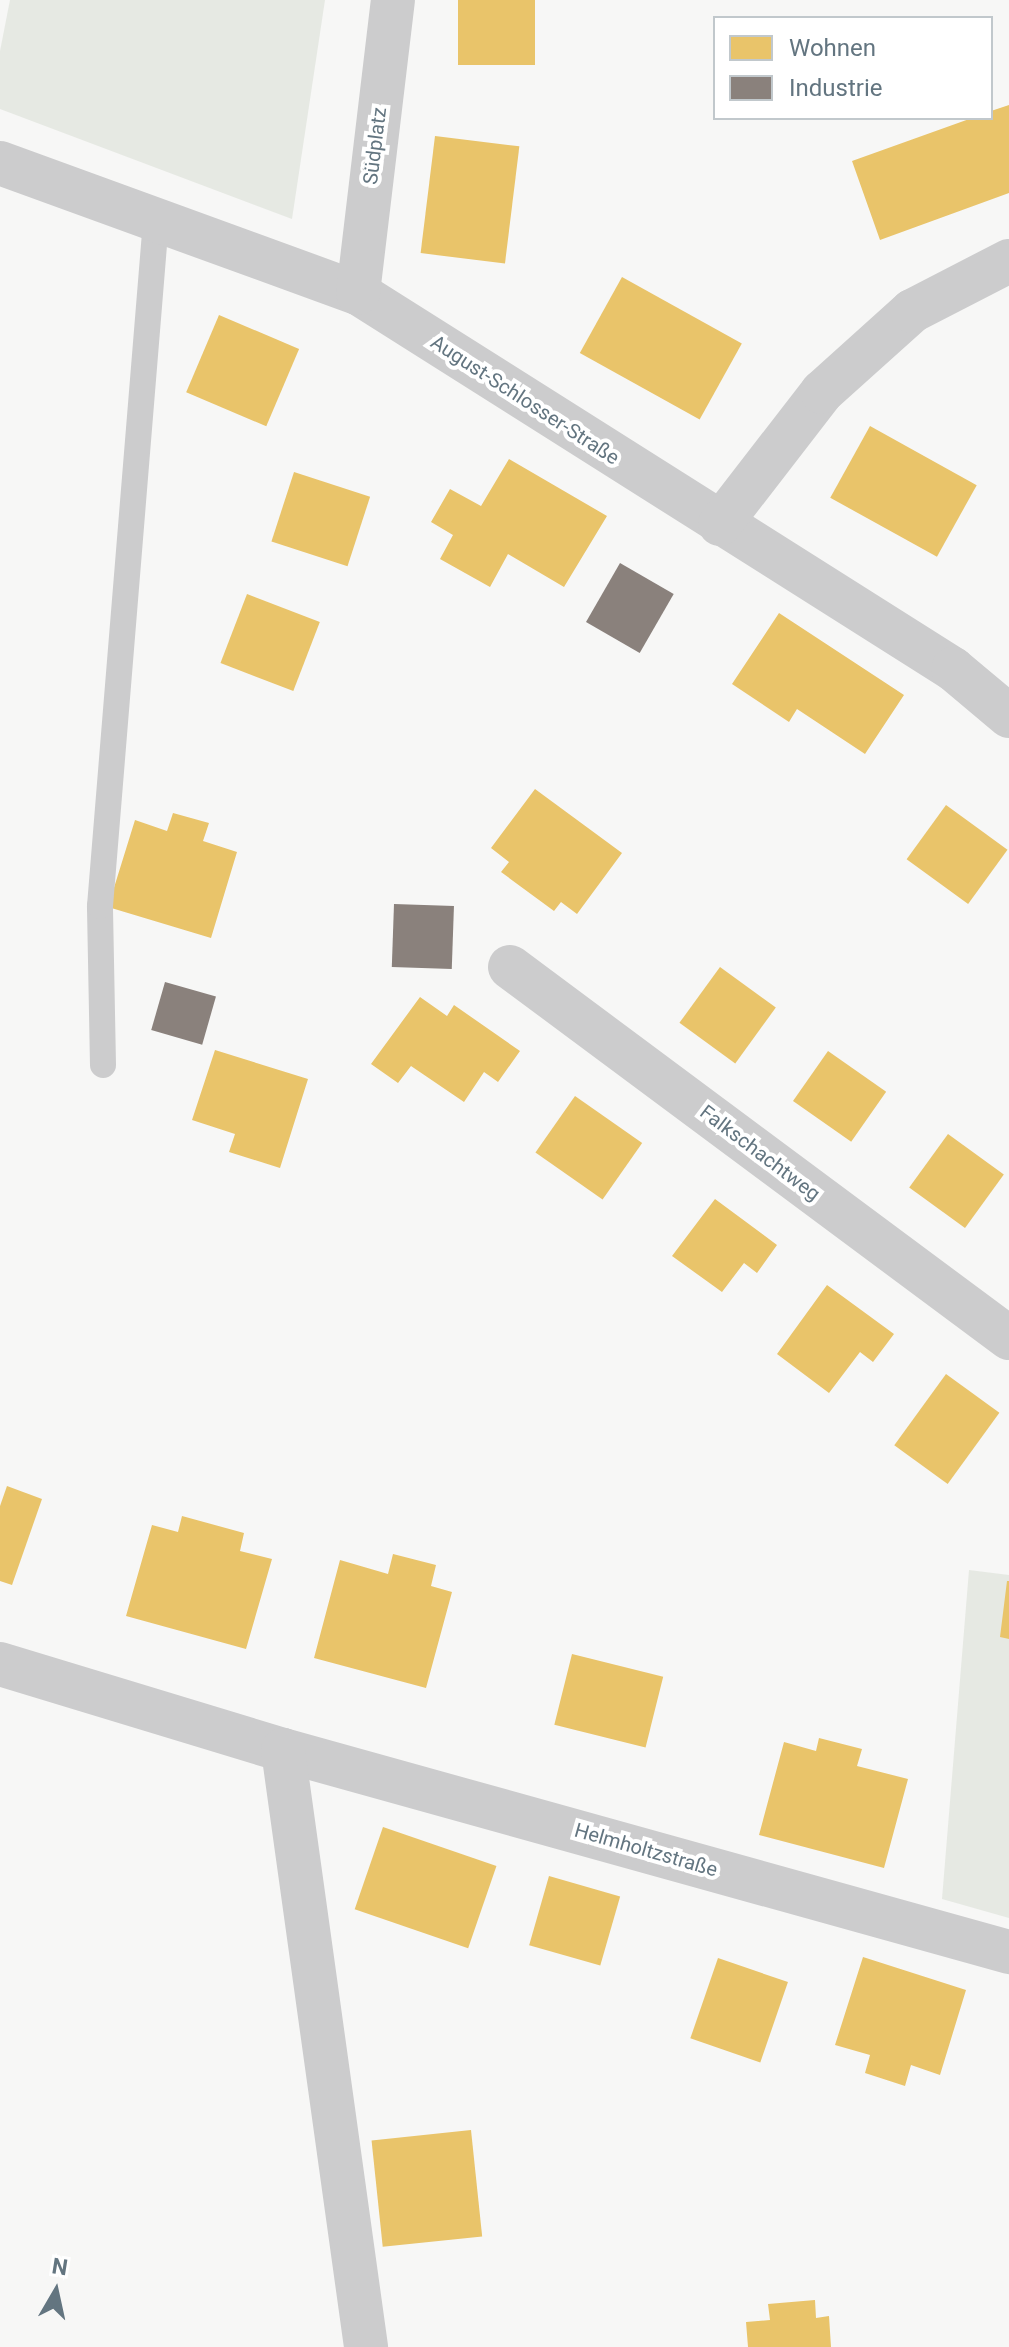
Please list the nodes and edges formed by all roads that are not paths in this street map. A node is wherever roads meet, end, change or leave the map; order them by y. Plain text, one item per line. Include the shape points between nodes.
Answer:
1 (393, 0) edge
2 (0, 163) edge
3 (156, 220) junction
4 (1009, 261) edge
5 (358, 293) junction
6 (720, 524) junction
7 (1009, 716) edge
8 (510, 967) dead end
9 (103, 1065) dead end
10 (1009, 1338) edge
11 (0, 1664) edge
12 (283, 1750) junction
13 (1009, 1952) edge
14 (366, 2347) edge

1 - 5 street, Südplatz
2 - 3 street, August-Schlosser-Straße
3 - 5 street, August-Schlosser-Straße
3 - 9 lane via 100,906
4 - 6 street via 912,311 822,392
5 - 6 street, August-Schlosser-Straße
6 - 7 street, August-Schlosser-Straße via 953,669
8 - 10 street, Falkschachtweg
11 - 12 street, Helmholtzstraße
12 - 13 street, Helmholtzstraße
12 - 14 street

